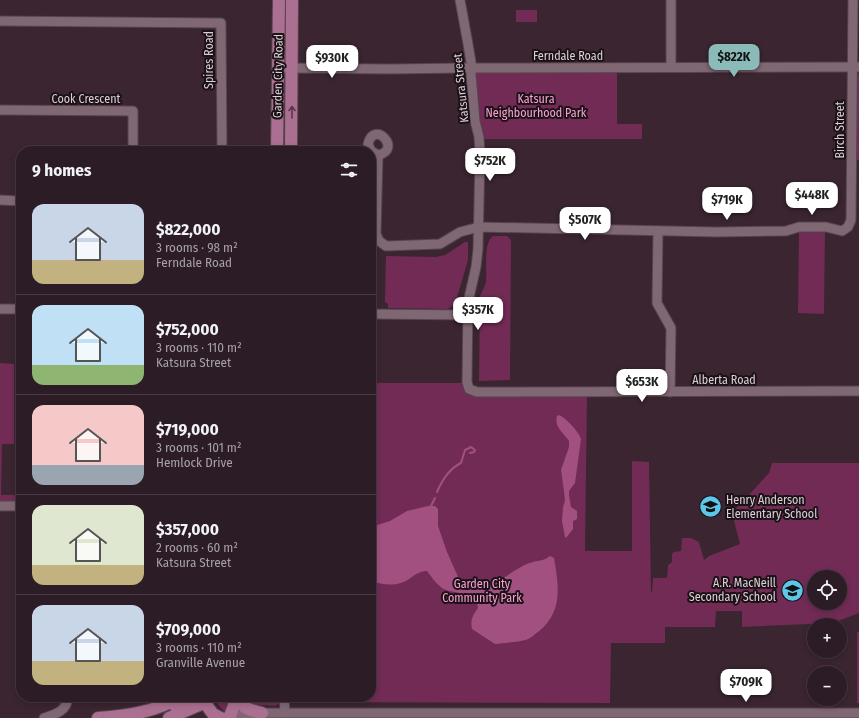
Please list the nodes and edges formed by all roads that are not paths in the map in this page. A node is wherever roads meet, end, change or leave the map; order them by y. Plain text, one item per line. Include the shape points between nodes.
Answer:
1 (279, 0) edge
2 (292, 0) edge
3 (460, 0) edge
4 (672, 0) edge
5 (852, 0) edge
6 (0, 21) edge
7 (671, 67) junction
8 (278, 68) junction
9 (292, 68) junction
10 (472, 68) junction
11 (856, 68) edge
12 (0, 110) edge
13 (133, 146) edge
14 (222, 146) edge
15 (277, 146) edge
16 (292, 146) edge
17 (0, 200) edge
18 (16, 201) edge
19 (479, 227) junction
20 (658, 231) junction
21 (376, 234) edge
22 (0, 309) edge
23 (16, 309) edge
24 (376, 314) edge
25 (467, 315) junction
26 (469, 389) joint
27 (859, 391) edge
28 (670, 392) junction
29 (0, 506) edge
30 (16, 506) edge
31 (67, 702) edge
32 (169, 702) edge
33 (181, 702) edge
34 (199, 702) edge
35 (208, 702) edge
36 (235, 702) edge
37 (239, 702) edge
38 (284, 702) edge
39 (141, 712) junction
40 (262, 713) junction
41 (284, 713) junction
42 (859, 713) edge
43 (428, 716) edge
44 (633, 716) edge
45 (838, 716) edge
46 (44, 718) edge
47 (98, 718) edge
48 (169, 718) edge
49 (224, 718) edge

1 - 8 main road, Garden City Road
2 - 9 main road, Garden City Road
3 - 10 street, Katsura Street
4 - 7 street
5 - 11 street, Birch Street
6 - 14 street, Spires Road via 221,23
7 - 10 street, Ferndale Road
7 - 11 street, Ferndale Road
8 - 9 street, Ferndale Road
8 - 15 main road, Garden City Road
9 - 10 street, Ferndale Road
16 -> 9 main road, Garden City Road
10 - 19 street, Katsura Street via 480,154
11 - 20 street, Birch Street via 851,220 848,227 842,231 826,227 799,227 786,231
12 - 13 street, Cook Crescent via 133,111
17 - 18 street
19 - 20 street
19 - 21 street via 460,232 440,244 386,246 379,241
19 - 25 street, Katsura Street via 476,266 469,293
20 - 28 street via 657,303 671,328
22 - 23 street
24 - 25 street
25 - 26 street, Katsura Street
26 - 28 street, Alberta Road via 477,392
27 - 28 street, Alberta Road
29 - 30 street
31 - 46 street via 63,710
32 - 39 main road
33 - 39 main road via 152,714
34 - 48 main road
35 - 49 main road via 213,714
36 - 49 main road
37 - 40 main road via 245,708
38 - 41 street
39 - 47 main road
40 - 41 street
40 - 49 street
41 - 43 street
42 - 45 street
43 - 44 street
44 - 45 street

